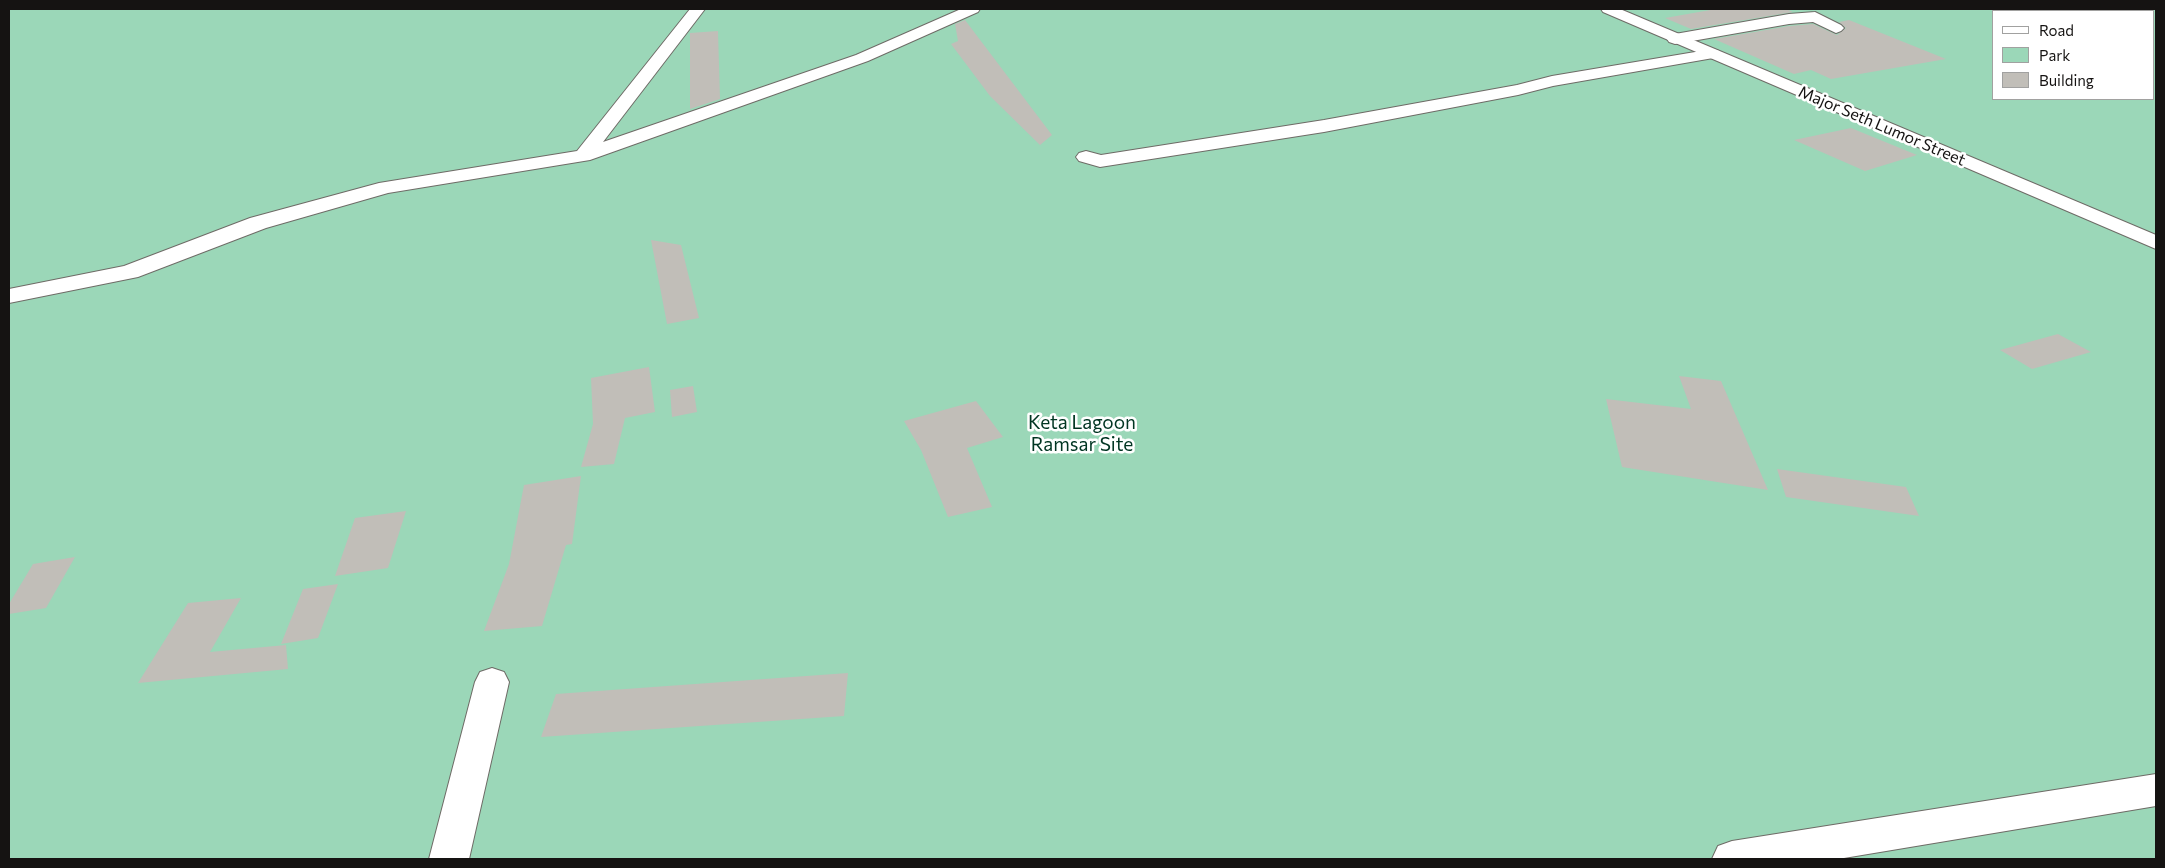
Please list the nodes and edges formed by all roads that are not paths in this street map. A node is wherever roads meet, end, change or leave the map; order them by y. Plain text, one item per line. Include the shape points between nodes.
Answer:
1 (698, 9) edge
2 (973, 9) edge
3 (1608, 9) edge
4 (1836, 28) dead end
5 (1675, 38) junction
6 (1714, 54) junction
7 (583, 156) junction
8 (1086, 156) dead end
9 (2156, 243) edge
10 (9, 296) edge
11 (492, 682) dead end
12 (2156, 790) edge
13 (449, 859) edge
14 (1732, 859) edge

1 - 7 street
2 - 7 street via 862,58
3 - 5 street, Major Seth Lumor Street
4 - 5 street via 1815,17
5 - 6 street, Major Seth Lumor Street
6 - 8 street via 1552,81 1324,126 1100,160
6 - 9 street, Major Seth Lumor Street
7 - 10 street via 386,188 258,223 130,272
11 - 13 street
12 - 14 street

